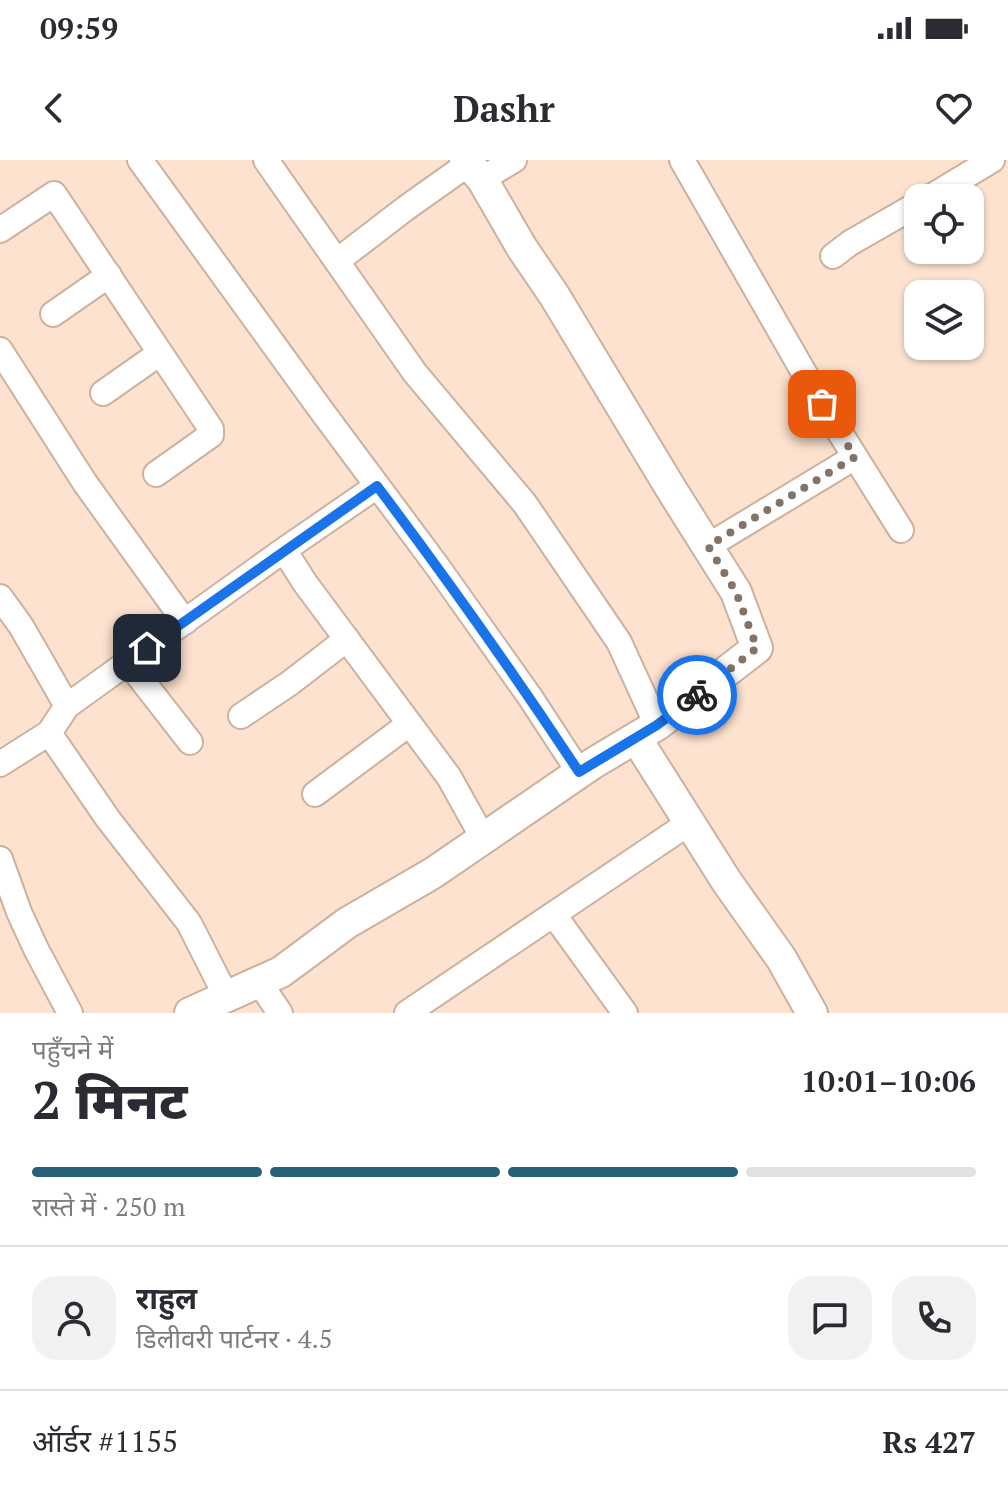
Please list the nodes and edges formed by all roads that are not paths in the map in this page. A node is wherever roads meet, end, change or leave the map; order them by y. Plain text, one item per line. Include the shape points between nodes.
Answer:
1 (140, 160) edge
2 (266, 160) edge
3 (514, 160) edge
4 (682, 160) edge
5 (988, 161) edge
6 (472, 168) edge
7 (951, 184) edge
8 (904, 212) edge
9 (0, 230) edge
10 (833, 256) dead end
11 (337, 261) junction
12 (109, 275) junction
13 (53, 314) dead end
14 (0, 350) edge
15 (160, 353) junction
16 (103, 393) dead end
17 (855, 457) junction
18 (156, 474) dead end
19 (377, 486) junction
20 (901, 530) dead end
21 (708, 546) junction
22 (284, 550) junction
23 (0, 597) edge
24 (185, 622) junction
25 (347, 639) junction
26 (127, 661) junction
27 (67, 706) junction
28 (241, 716) dead end
29 (409, 724) junction
30 (646, 732) junction
31 (49, 733) junction
32 (190, 742) dead end
33 (0, 764) edge
34 (579, 772) junction
35 (315, 794) dead end
36 (689, 823) junction
37 (483, 838) junction
38 (0, 859) edge
39 (554, 915) junction
40 (259, 982) junction
41 (226, 996) junction
42 (439, 1005) edge
43 (70, 1013) edge
44 (190, 1013) edge
45 (280, 1013) edge
46 (407, 1013) edge
47 (625, 1013) edge
48 (811, 1013) edge

1 - 19 street
2 - 11 street
3 - 6 street
4 - 17 street
5 - 7 street
6 - 11 street via 406,208
6 - 21 street
8 - 10 street
9 - 12 street via 54,194
11 - 30 street via 415,373 533,516 619,642
12 - 13 street
12 - 15 street
14 - 24 street via 85,483
15 - 16 street
15 - 18 street via 212,433
17 - 20 street
17 - 21 street
19 - 22 street
19 - 34 street
21 - 30 street via 736,592 757,648
22 - 24 street
22 - 25 street
23 - 27 street
24 - 26 street
25 - 28 street
25 - 29 street
26 - 27 street
26 - 32 street
27 - 31 street
29 - 35 street
29 - 37 street via 449,777
30 - 34 street
30 - 36 street
31 - 33 street
31 - 41 street via 189,923
34 - 37 street
36 - 39 street
36 - 48 street via 781,958
37 - 40 street
38 - 43 street via 19,912
39 - 42 street
39 - 47 street
40 - 41 street
40 - 45 street
41 - 44 street
42 - 46 street

